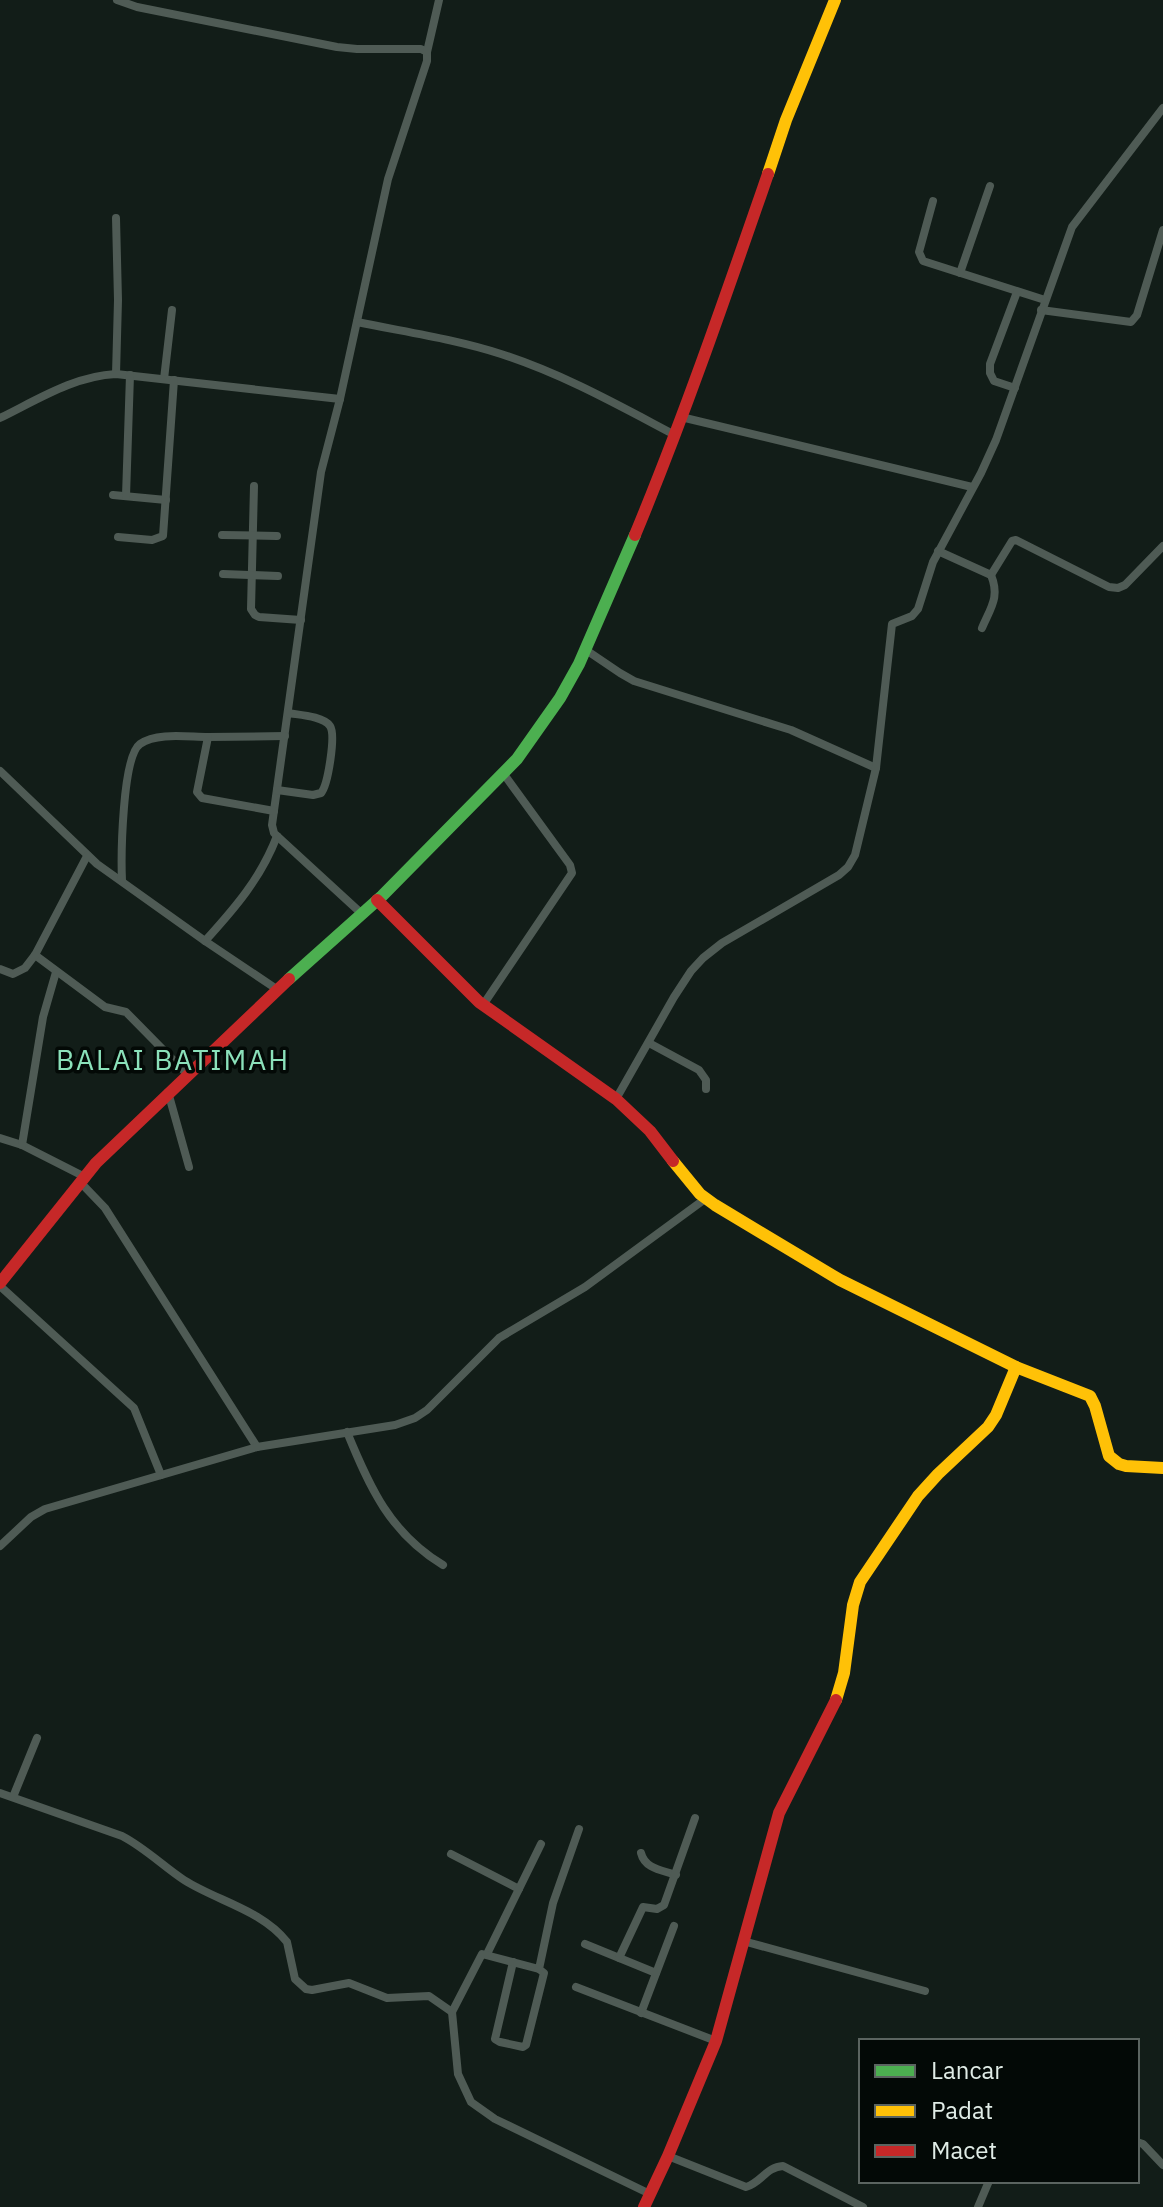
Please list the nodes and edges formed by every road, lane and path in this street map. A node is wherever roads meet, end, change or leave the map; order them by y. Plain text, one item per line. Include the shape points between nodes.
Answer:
1 (439, 0) edge
2 (835, 0) edge
3 (123, 1) edge
4 (427, 52) junction
5 (1163, 108) edge
6 (990, 186) dead end
7 (933, 201) dead end
8 (116, 218) dead end
9 (1163, 230) edge
10 (960, 273) junction
11 (1017, 292) junction
12 (1043, 305) junction
13 (172, 310) dead end
14 (357, 322) junction
15 (116, 374) junction
16 (130, 375) junction
17 (169, 379) junction
18 (1015, 388) junction
19 (340, 399) junction
20 (681, 417) junction
21 (0, 418) edge
22 (675, 435) junction
23 (254, 486) dead end
24 (972, 487) junction
25 (113, 495) dead end
26 (126, 496) junction
27 (166, 500) junction
28 (222, 535) dead end
29 (253, 536) junction
30 (277, 536) dead end
31 (118, 537) dead end
32 (1163, 546) edge
33 (938, 551) junction
34 (223, 574) dead end
35 (252, 575) junction
36 (991, 575) junction
37 (278, 576) dead end
38 (301, 620) junction
39 (982, 628) dead end
40 (586, 650) junction
41 (288, 713) junction
42 (285, 736) junction
43 (208, 737) junction
44 (876, 768) junction
45 (503, 773) junction
46 (2, 777) edge
47 (277, 790) junction
48 (274, 811) junction
49 (277, 836) junction
50 (87, 856) junction
51 (122, 881) junction
52 (377, 900) junction
53 (362, 914) junction
54 (205, 941) junction
55 (35, 955) junction
56 (0, 969) edge
57 (56, 972) junction
58 (278, 990) junction
59 (483, 1005) junction
60 (649, 1043) junction
61 (187, 1074) junction
62 (706, 1089) dead end
63 (168, 1092) junction
64 (616, 1099) junction
65 (0, 1138) edge
66 (22, 1145) junction
67 (189, 1167) dead end
68 (83, 1180) junction
69 (705, 1199) junction
70 (1, 1280) edge
71 (1016, 1367) junction
72 (347, 1432) junction
73 (257, 1447) junction
74 (1163, 1468) edge
75 (161, 1475) junction
76 (0, 1546) edge
77 (443, 1565) dead end
78 (37, 1738) dead end
79 (0, 1793) edge
80 (13, 1797) junction
81 (695, 1818) dead end
82 (579, 1829) dead end
83 (541, 1844) dead end
84 (641, 1853) dead end
85 (451, 1854) dead end
86 (676, 1875) junction
87 (519, 1889) junction
88 (674, 1926) dead end
89 (743, 1941) junction
90 (585, 1944) dead end
91 (487, 1954) junction
92 (619, 1958) junction
93 (513, 1962) junction
94 (539, 1969) junction
95 (656, 1973) junction
96 (576, 1987) dead end
97 (925, 1991) dead end
98 (452, 2012) junction
99 (641, 2013) junction
100 (716, 2041) junction
101 (1139, 2143) edge
102 (668, 2156) junction
103 (1163, 2165) edge
104 (988, 2183) edge
105 (650, 2194) junction
106 (644, 2207) edge
107 (863, 2207) edge
108 (978, 2207) edge

1 - 4 street
2 - 20 street via 786,120
3 - 4 street via 337,47
4 - 14 street via 388,179
5 - 12 street via 1076,219
6 - 10 street
7 - 10 street via 920,258
8 - 15 street
9 - 12 street via 1135,319 1126,322
10 - 11 street
11 - 12 street
11 - 18 street via 990,364 994,381
12 - 18 street
13 - 17 street
14 - 19 street
14 - 22 street via 512,358 572,381
15 - 16 street
15 - 21 street via 69,384
16 - 17 street
16 - 26 street
17 - 19 street
17 - 27 street
18 - 24 street
19 - 38 street via 321,472
20 - 22 street
20 - 24 street
22 - 40 street
23 - 29 street
24 - 33 street
25 - 26 street
26 - 27 street
27 - 31 street via 163,536
28 - 29 street
29 - 30 street
29 - 35 street
32 - 36 street via 1118,588 1016,540
33 - 36 street
33 - 44 street via 915,613 892,624
34 - 35 street
35 - 37 street
35 - 38 street via 255,615
36 - 39 street via 996,595
38 - 41 street
40 - 44 street via 634,681 791,730
40 - 45 street via 560,698
41 - 42 street
41 - 47 street via 330,725 327,783 313,795
42 - 43 street
42 - 47 street
43 - 48 street via 198,795
43 - 51 street via 159,738 135,749 121,832
44 - 60 street via 848,867 703,958
45 - 52 street
45 - 59 street via 572,873
46 - 50 street
47 - 48 street
48 - 49 street
49 - 53 street
49 - 54 street via 249,889
50 - 51 street
50 - 55 street
51 - 54 street
52 - 53 street
52 - 59 street
53 - 58 street
54 - 58 street
55 - 56 street via 17,973
55 - 57 street
57 - 61 street via 107,1008 126,1012
57 - 66 street via 43,1017
58 - 61 street
59 - 64 street
60 - 62 street via 699,1070
60 - 64 street
61 - 63 street
63 - 67 street
63 - 68 street
64 - 69 street via 650,1131
65 - 66 street
66 - 68 street
68 - 70 street
68 - 73 street
69 - 71 street via 829,1274
69 - 72 street via 585,1287 499,1338 415,1418
70 - 75 street via 130,1403
71 - 74 street via 1090,1396 1112,1460
71 - 89 street via 988,1427 918,1496 860,1582 843,1682 779,1813
72 - 73 street
72 - 77 street via 384,1510 408,1539
73 - 75 street
75 - 76 street via 37,1512
78 - 80 street
79 - 80 street
80 - 98 street via 122,1836 186,1881 250,1913 284,1938 296,1981 306,1989 349,1983 387,1998 429,1996
81 - 86 street
82 - 94 street via 553,1903
83 - 87 street
84 - 86 street via 649,1866
85 - 87 street
86 - 92 street via 664,1905 639,1912
87 - 91 street
88 - 95 street
89 - 97 street
89 - 100 street
90 - 92 street
91 - 93 street
91 - 98 street via 478,1957
92 - 95 street
93 - 94 street
93 - 94 street via 496,2036 500,2042 526,2045 544,1973
95 - 99 street
96 - 99 street
98 - 105 street via 458,2074 471,2102 495,2119
99 - 100 street
100 - 102 street
101 - 103 street
102 - 105 street
102 - 107 street via 746,2187 769,2169 783,2166
104 - 108 street
105 - 106 street

